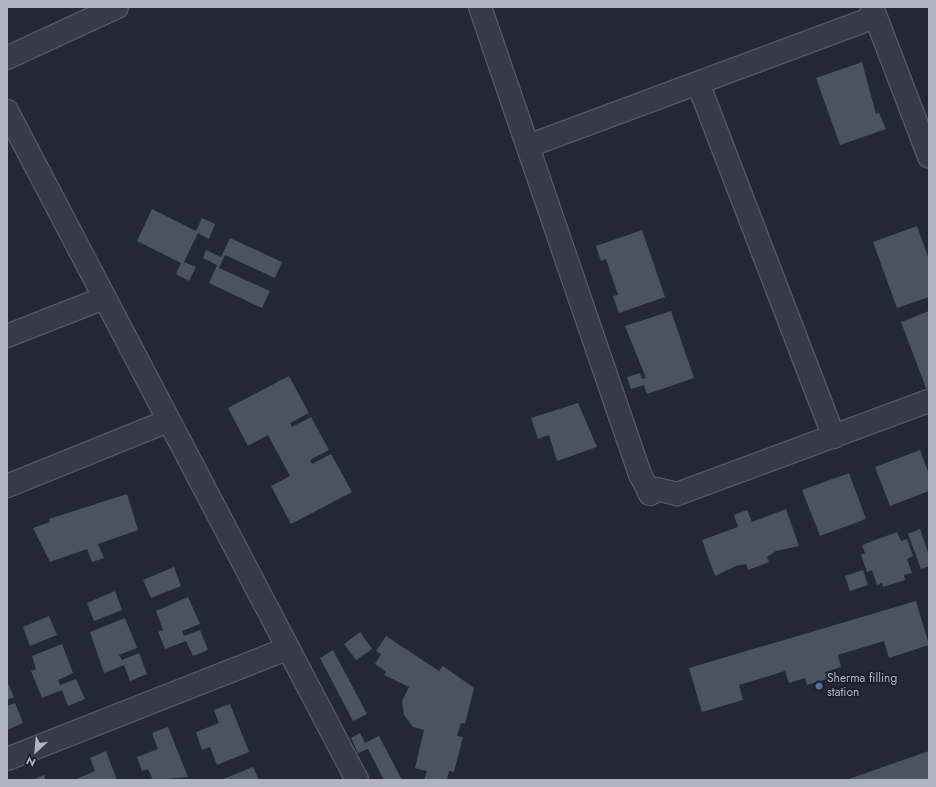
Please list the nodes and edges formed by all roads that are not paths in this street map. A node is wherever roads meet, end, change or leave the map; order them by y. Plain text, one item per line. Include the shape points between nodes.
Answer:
1 (117, 7) edge
2 (480, 7) edge
3 (874, 12) edge
4 (7, 58) edge
5 (698, 83) junction
6 (7, 111) edge
7 (528, 146) junction
8 (929, 156) edge
9 (104, 298) junction
10 (7, 336) edge
11 (929, 401) edge
12 (168, 421) junction
13 (834, 437) junction
14 (7, 486) edge
15 (286, 649) junction
16 (7, 759) edge
17 (357, 780) edge

1 - 4 street
2 - 7 street
3 - 5 street
3 - 8 street
5 - 7 street
5 - 13 street
6 - 9 street
7 - 13 street via 638,466 650,494 656,489 677,494
9 - 10 street
9 - 12 street
11 - 13 street
12 - 14 street
12 - 15 street
15 - 16 street
15 - 17 street

